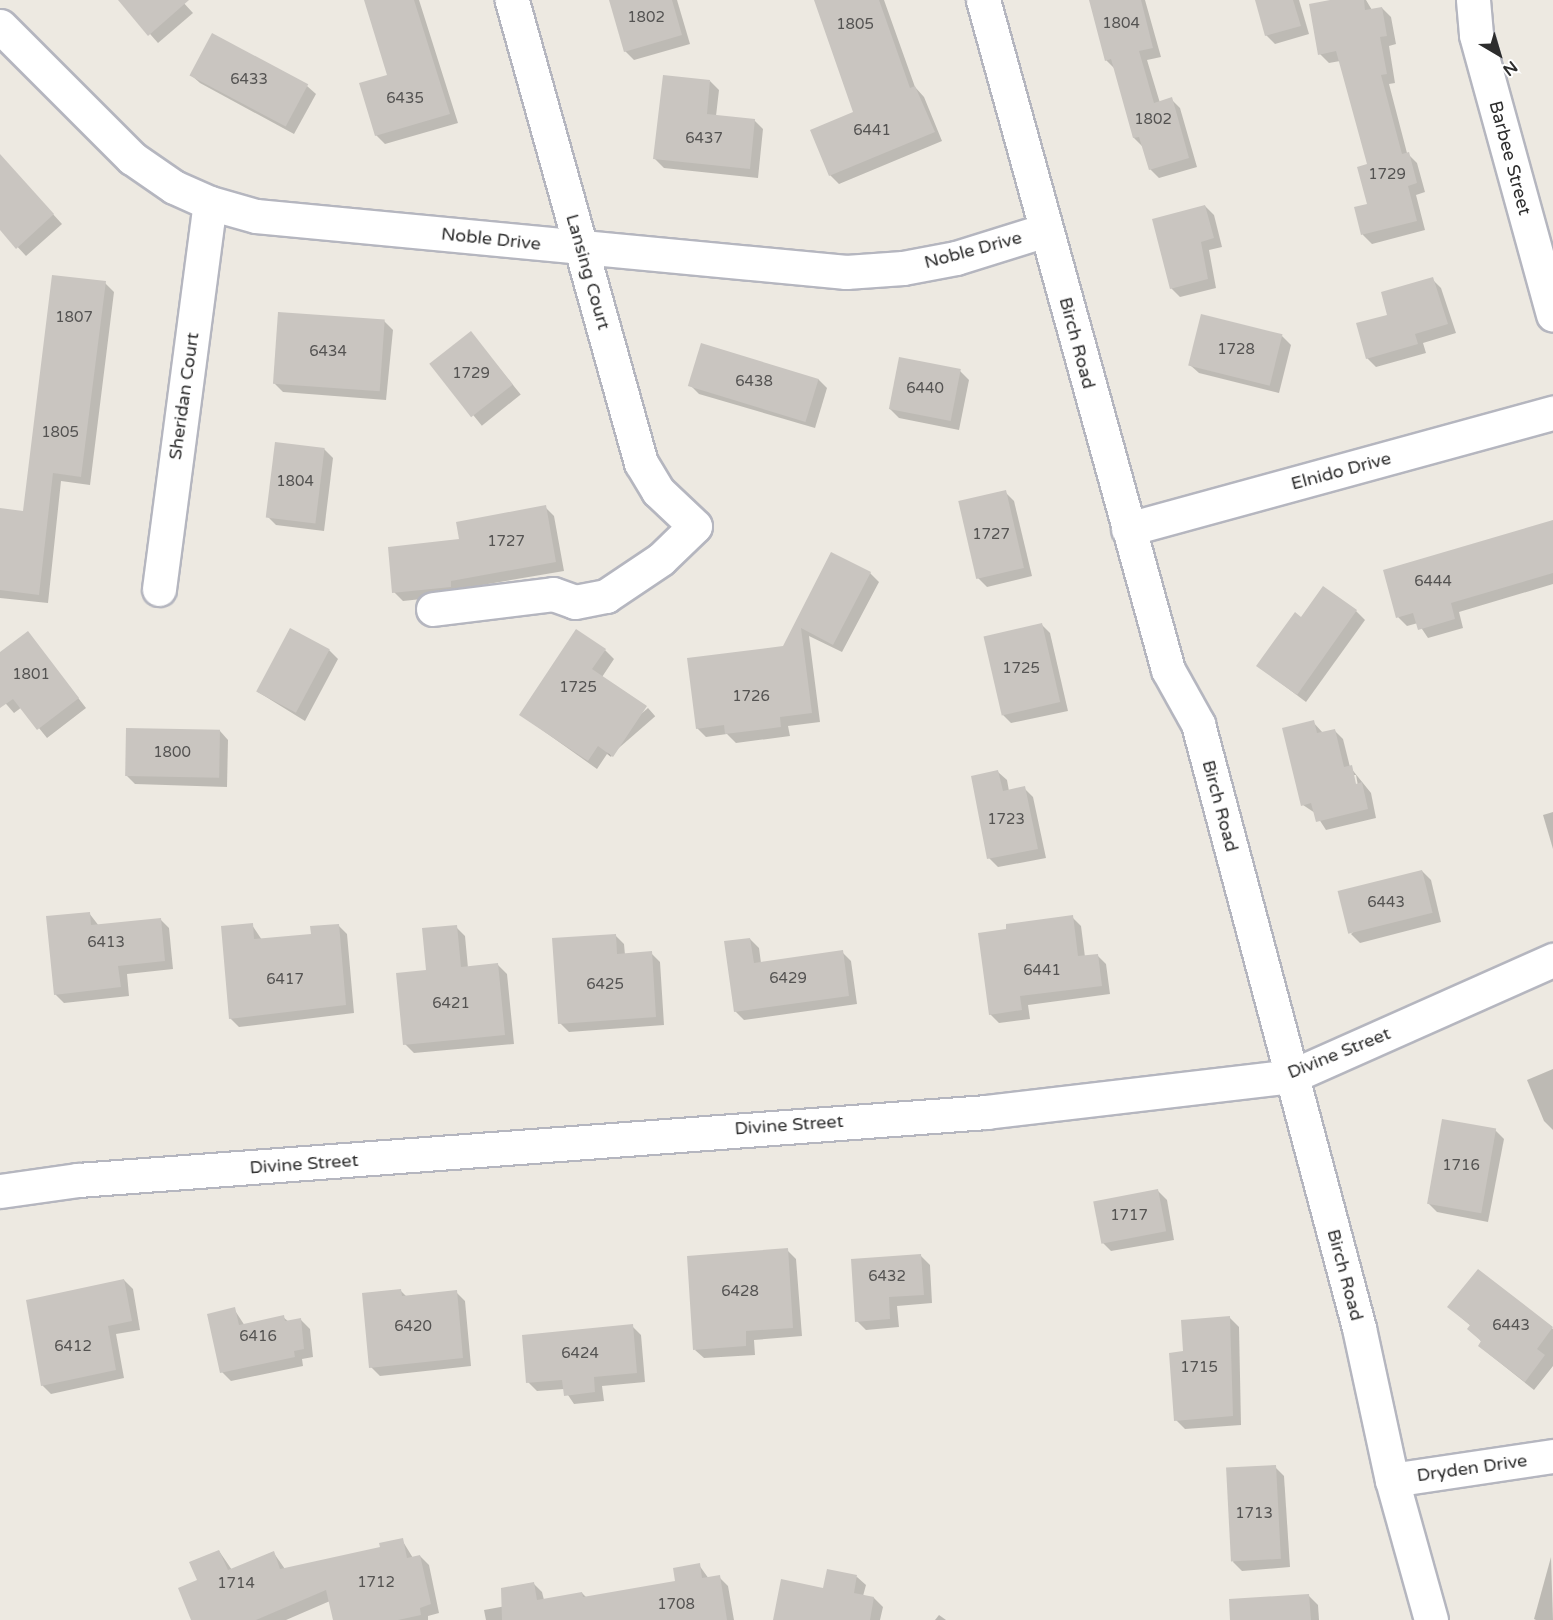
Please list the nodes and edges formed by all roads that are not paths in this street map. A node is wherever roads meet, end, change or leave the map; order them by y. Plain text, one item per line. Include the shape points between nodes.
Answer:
1 (512, 0) edge
2 (983, 0) edge
3 (1473, 0) edge
4 (0, 26) edge
5 (210, 203) junction
6 (1046, 230) junction
7 (581, 248) junction
8 (1553, 315) edge
9 (1553, 413) edge
10 (1128, 529) junction
11 (159, 589) dead end
12 (433, 609) dead end
13 (1553, 960) edge
14 (1292, 1076) junction
15 (0, 1191) edge
16 (1553, 1456) edge
17 (1392, 1480) junction
18 (1431, 1620) edge

1 - 7 street, Lansing Court
2 - 6 street, Birch Road
3 - 8 street, Barbee Street via 1476,35
4 - 5 street, Noble Drive via 132,158 174,187
5 - 7 street, Noble Drive via 256,216
5 - 11 street, Sheridan Court
6 - 7 street, Noble Drive via 956,258 903,268 846,272
6 - 10 street, Birch Road
7 - 12 street, Lansing Court via 641,462 658,491 695,526 661,559 606,596 575,602 553,594 534,595
9 - 10 street, Elnido Drive
10 - 14 street, Birch Road via 1168,670 1198,724
13 - 14 street, Divine Street
14 - 15 street, Divine Street via 986,1112 78,1180
14 - 17 street, Birch Road via 1359,1328
16 - 17 street, Dryden Drive
17 - 18 street, Birch Road

